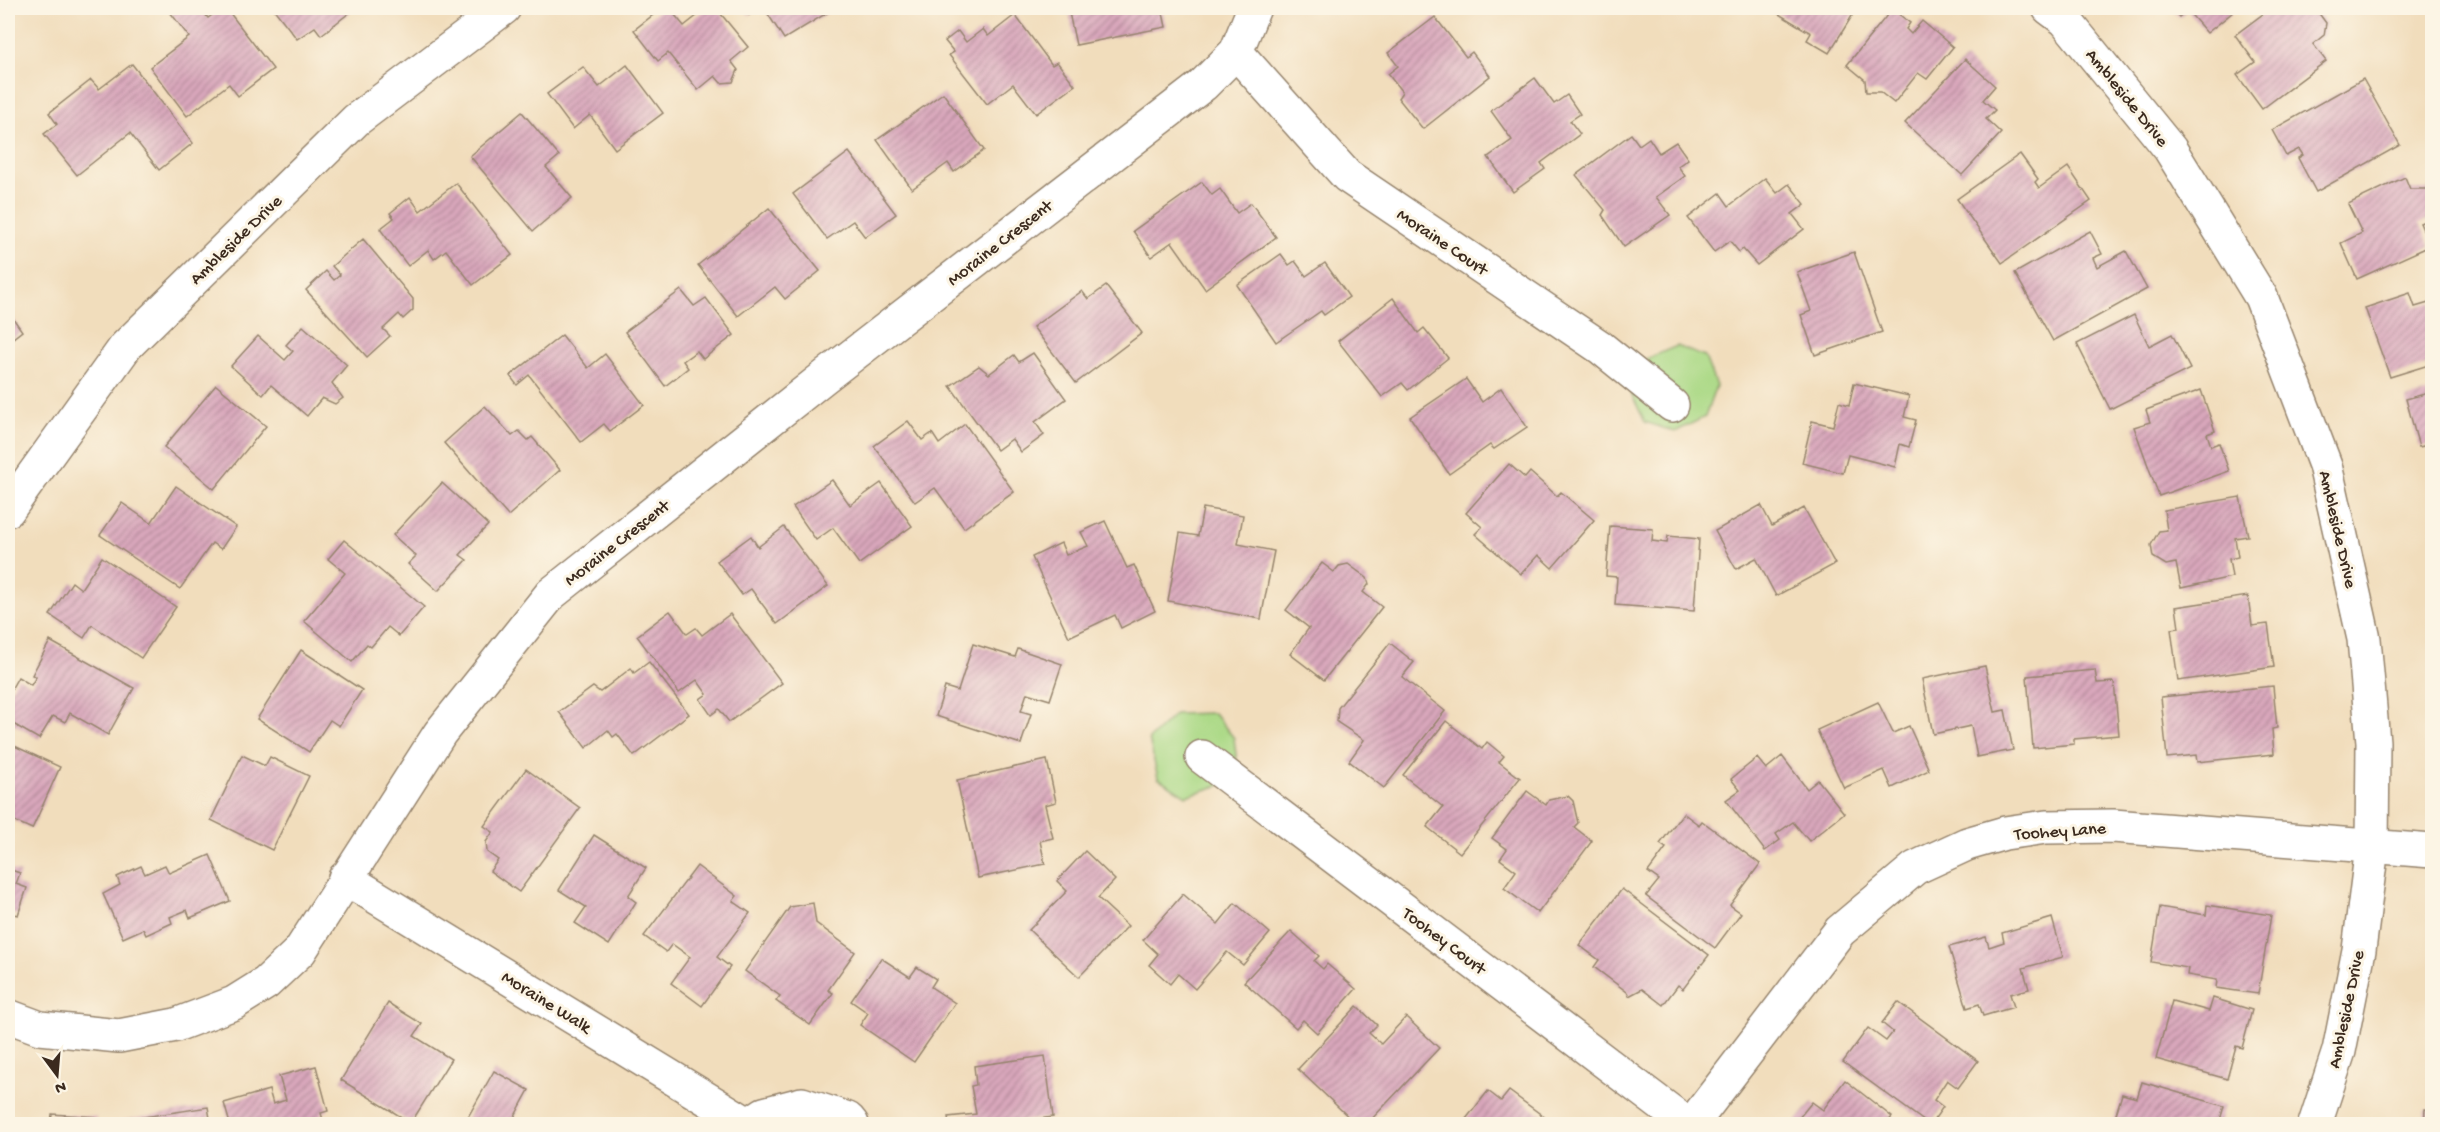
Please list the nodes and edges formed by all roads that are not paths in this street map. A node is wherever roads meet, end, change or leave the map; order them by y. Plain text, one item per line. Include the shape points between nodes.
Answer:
1 (504, 8) edge
2 (1254, 8) edge
3 (2049, 8) edge
4 (1236, 52) junction
5 (1672, 405) dead end
6 (11, 498) edge
7 (1202, 757) dead end
8 (2372, 847) junction
9 (2433, 851) edge
10 (345, 878) junction
11 (8, 1016) edge
12 (749, 1125) edge
13 (852, 1125) edge
14 (1686, 1125) edge
15 (1692, 1125) edge
16 (2315, 1125) edge

1 - 6 street, Ambleside Drive via 356,120 126,346
2 - 4 street, Moraine Crescent
3 - 8 street, Ambleside Drive via 2065,20 2170,149 2261,297 2325,465 2364,639 2373,742
4 - 5 street, Moraine Court via 1347,176 1600,347
4 - 10 street, Moraine Crescent via 1203,85 551,594 440,733
7 - 14 street, Toohey Court
8 - 9 street, Toohey Lane
8 - 15 street, Toohey Lane via 2113,826 2046,827 1967,844 1915,868 1840,931
8 - 16 street, Ambleside Drive via 2359,950 2339,1051
10 - 11 street, Moraine Crescent via 300,951 266,983 234,1003 176,1025 119,1036 40,1028
10 - 12 street, Moraine Walk
12 - 13 street, Moraine Walk via 764,1114 802,1104 848,1119

